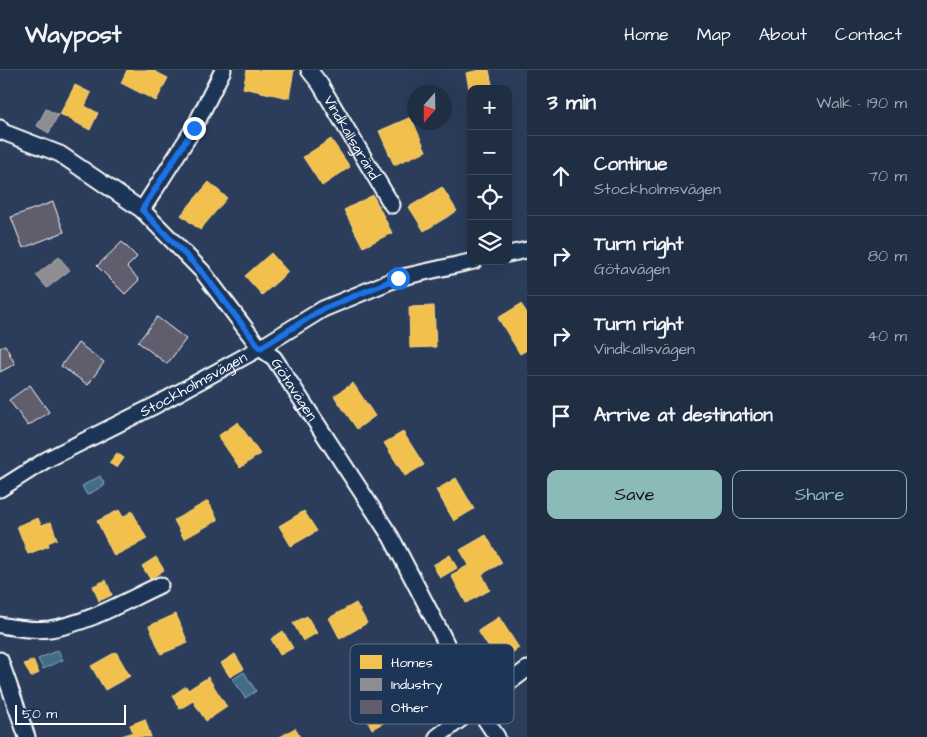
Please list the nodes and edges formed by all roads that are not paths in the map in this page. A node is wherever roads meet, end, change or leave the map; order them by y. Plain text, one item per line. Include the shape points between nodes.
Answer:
1 (223, 70) edge
2 (309, 70) edge
3 (1, 132) edge
4 (392, 205) dead end
5 (142, 210) junction
6 (527, 250) edge
7 (512, 253) edge
8 (467, 263) edge
9 (260, 348) junction
10 (0, 489) edge
11 (160, 585) dead end
12 (0, 626) edge
13 (447, 644) edge
14 (0, 660) edge
15 (527, 670) edge
16 (514, 680) edge
17 (454, 724) edge
18 (488, 724) edge
19 (27, 737) edge
20 (437, 737) edge
21 (496, 737) edge

1 - 5 street via 194,128
2 - 4 street, Vindkallsgränd
3 - 5 street, Götavägen via 60,154
5 - 9 street, Götavägen via 202,272
6 - 7 street
8 - 9 street, Stockholmsvägen via 398,278 323,309
9 - 10 street, Stockholmsvägen via 46,460
9 - 13 street, Götavägen via 274,358 391,537
11 - 12 street via 91,618 51,629
14 - 19 street
15 - 16 street
17 - 20 street
18 - 21 street, Götavägen

